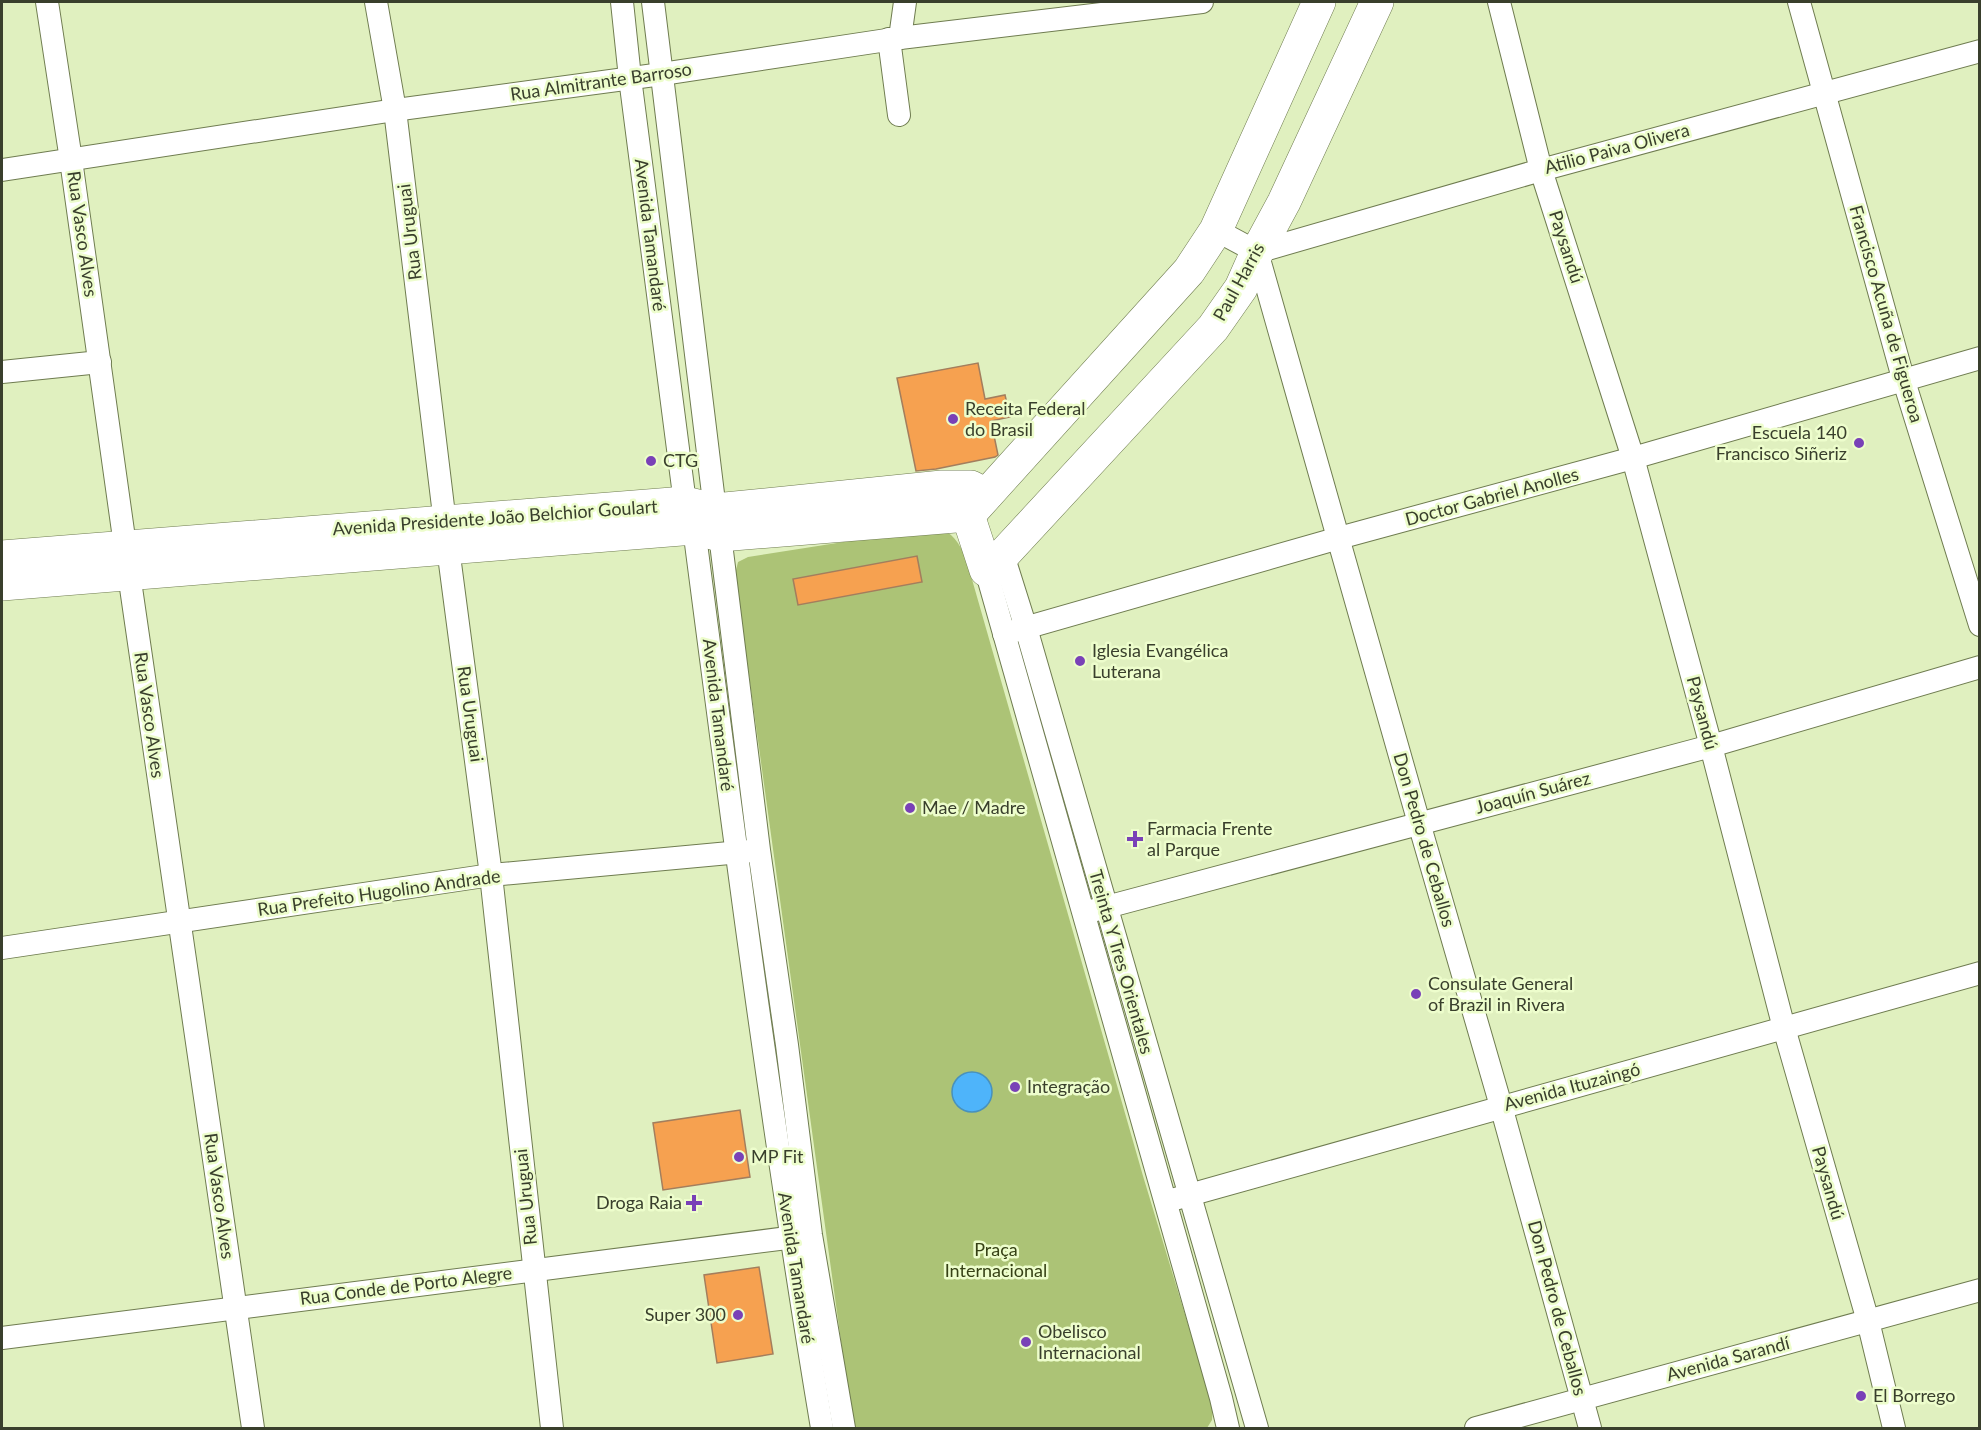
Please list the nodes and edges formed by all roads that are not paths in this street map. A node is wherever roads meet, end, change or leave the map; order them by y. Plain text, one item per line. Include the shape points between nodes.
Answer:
1 (47, 2) edge
2 (376, 2) edge
3 (622, 2) edge
4 (653, 2) edge
5 (905, 2) edge
6 (1202, 2) edge
7 (1319, 2) edge
8 (1377, 2) edge
9 (1498, 2) edge
10 (1799, 2) edge
11 (895, 39) junction
12 (1980, 51) edge
13 (662, 74) junction
14 (630, 78) junction
15 (1823, 93) junction
16 (395, 110) junction
17 (899, 115) dead end
18 (72, 160) junction
19 (2, 170) edge
20 (1541, 170) junction
21 (1216, 230) junction
22 (1257, 252) junction
23 (1980, 358) edge
24 (100, 362) junction
25 (2, 372) edge
26 (1903, 378) junction
27 (1632, 458) junction
28 (977, 505) junction
29 (703, 519) junction
30 (446, 536) junction
31 (1339, 538) junction
32 (2, 557) edge
33 (127, 560) junction
34 (995, 562) junction
35 (2, 584) edge
36 (1980, 625) edge
37 (1026, 628) junction
38 (1004, 634) junction
39 (1980, 667) edge
40 (1711, 746) junction
41 (1419, 823) junction
42 (759, 850) junction
43 (736, 852) junction
44 (491, 875) junction
45 (1095, 910) junction
46 (180, 923) junction
47 (2, 948) edge
48 (1980, 973) edge
49 (1784, 1028) junction
50 (1501, 1106) junction
51 (1189, 1195) junction
52 (1164, 1202) junction
53 (800, 1236) junction
54 (534, 1270) junction
55 (1980, 1290) edge
56 (236, 1308) junction
57 (1868, 1321) junction
58 (2, 1338) edge
59 (1582, 1400) junction
60 (253, 1428) edge
61 (552, 1428) edge
62 (822, 1428) edge
63 (844, 1428) edge
64 (1228, 1428) edge
65 (1257, 1428) edge
66 (1476, 1428) edge
67 (1590, 1428) edge
68 (1894, 1428) edge

1 - 18 street, Rua Vasco Alves
2 - 16 street, Rua Uruguai
3 - 14 street, Avenida Tamandaré
4 - 13 street, Avenida Tamandaré
5 - 11 street
6 - 11 street, Rua Almitrante Barroso
7 - 21 highway
8 - 22 highway, Paul Harris
9 - 20 street, Paysandú
10 - 15 street, Francisco Acuña de Figueroa
11 - 13 street, Rua Almitrante Barroso
11 - 17 street
12 - 15 street, Atilio Paiva Olivera
13 - 14 street, Rua Almitrante Barroso
13 - 29 street, Avenida Tamandaré
14 - 16 street, Rua Almitrante Barroso
14 - 29 street, Avenida Tamandaré
15 - 20 street, Atilio Paiva Olivera
15 - 26 street, Francisco Acuña de Figueroa
16 - 18 street, Rua Almitrante Barroso
16 - 30 street, Rua Uruguai
18 - 19 street, Rua Almitrante Barroso
18 - 24 street, Rua Vasco Alves
20 - 22 street, Atilio Paiva Olivera
20 - 27 street, Paysandú
21 - 22 street
21 - 28 highway via 1189,271
22 - 31 street, Don Pedro de Ceballos
22 - 34 highway, Paul Harris via 1240,288 1213,328
23 - 26 street, Doctor Gabriel Anolles
24 - 25 street
24 - 33 street, Rua Vasco Alves
26 - 27 street, Doctor Gabriel Anolles
26 - 36 street, Francisco Acuña de Figueroa
27 - 31 street, Doctor Gabriel Anolles
27 - 40 street, Paysandú
28 - 29 highway, Avenida Presidente João Belchior Goulart via 971,487 942,487
28 - 34 highway, Treinta Y Tres Orientales
29 - 30 highway, Avenida Presidente João Belchior Goulart
29 - 42 street, Avenida Tamandaré
29 - 43 street, Avenida Tamandaré
30 - 33 highway, Avenida Presidente João Belchior Goulart
30 - 44 street, Rua Uruguai
31 - 37 street, Doctor Gabriel Anolles
31 - 41 street, Don Pedro de Ceballos
32 - 33 highway, Avenida Presidente João Belchior Goulart
33 - 35 highway, Avenida Presidente João Belchior Goulart
33 - 46 street, Rua Vasco Alves
34 - 37 street, Treinta Y Tres Orientales
34 - 38 street, Treinta Y Tres Orientales
37 - 38 street, Doctor Gabriel Anolles
37 - 45 street, Treinta Y Tres Orientales
38 - 45 street, Treinta Y Tres Orientales
39 - 40 street, Joaquín Suárez
40 - 41 street, Joaquín Suárez
40 - 49 street, Paysandú
41 - 45 street, Joaquín Suárez
41 - 50 street, Don Pedro de Ceballos
42 - 43 street, Rua Prefeito Hugolino Andrade
42 - 53 street, Avenida Tamandaré via 787,1046
43 - 44 street, Rua Prefeito Hugolino Andrade
43 - 53 street, Avenida Tamandaré
44 - 46 street, Rua Prefeito Hugolino Andrade
44 - 54 street, Rua Uruguai
45 - 51 street, Treinta Y Tres Orientales
45 - 52 street, Treinta Y Tres Orientales
46 - 47 street, Rua Prefeito Hugolino Andrade
46 - 56 street, Rua Vasco Alves
48 - 49 street, Avenida Ituzaingó
49 - 50 street, Avenida Ituzaingó
49 - 57 street, Paysandú
50 - 51 street, Avenida Ituzaingó
50 - 59 street, Don Pedro de Ceballos
51 - 52 street, Avenida Ituzaingó
51 - 65 street, Treinta Y Tres Orientales
52 - 64 street, Treinta Y Tres Orientales
53 - 54 street, Rua Conde de Porto Alegre
53 - 62 street, Avenida Tamandaré
53 - 63 street, Avenida Tamandaré
54 - 56 street, Rua Conde de Porto Alegre
54 - 61 street, Rua Uruguai
55 - 57 street, Avenida Sarandí
56 - 58 street, Rua Conde de Porto Alegre
56 - 60 street, Rua Vasco Alves
57 - 59 street, Avenida Sarandí
57 - 68 street, Paysandú
59 - 66 street, Avenida Sarandí
59 - 67 street, Don Pedro de Ceballos

